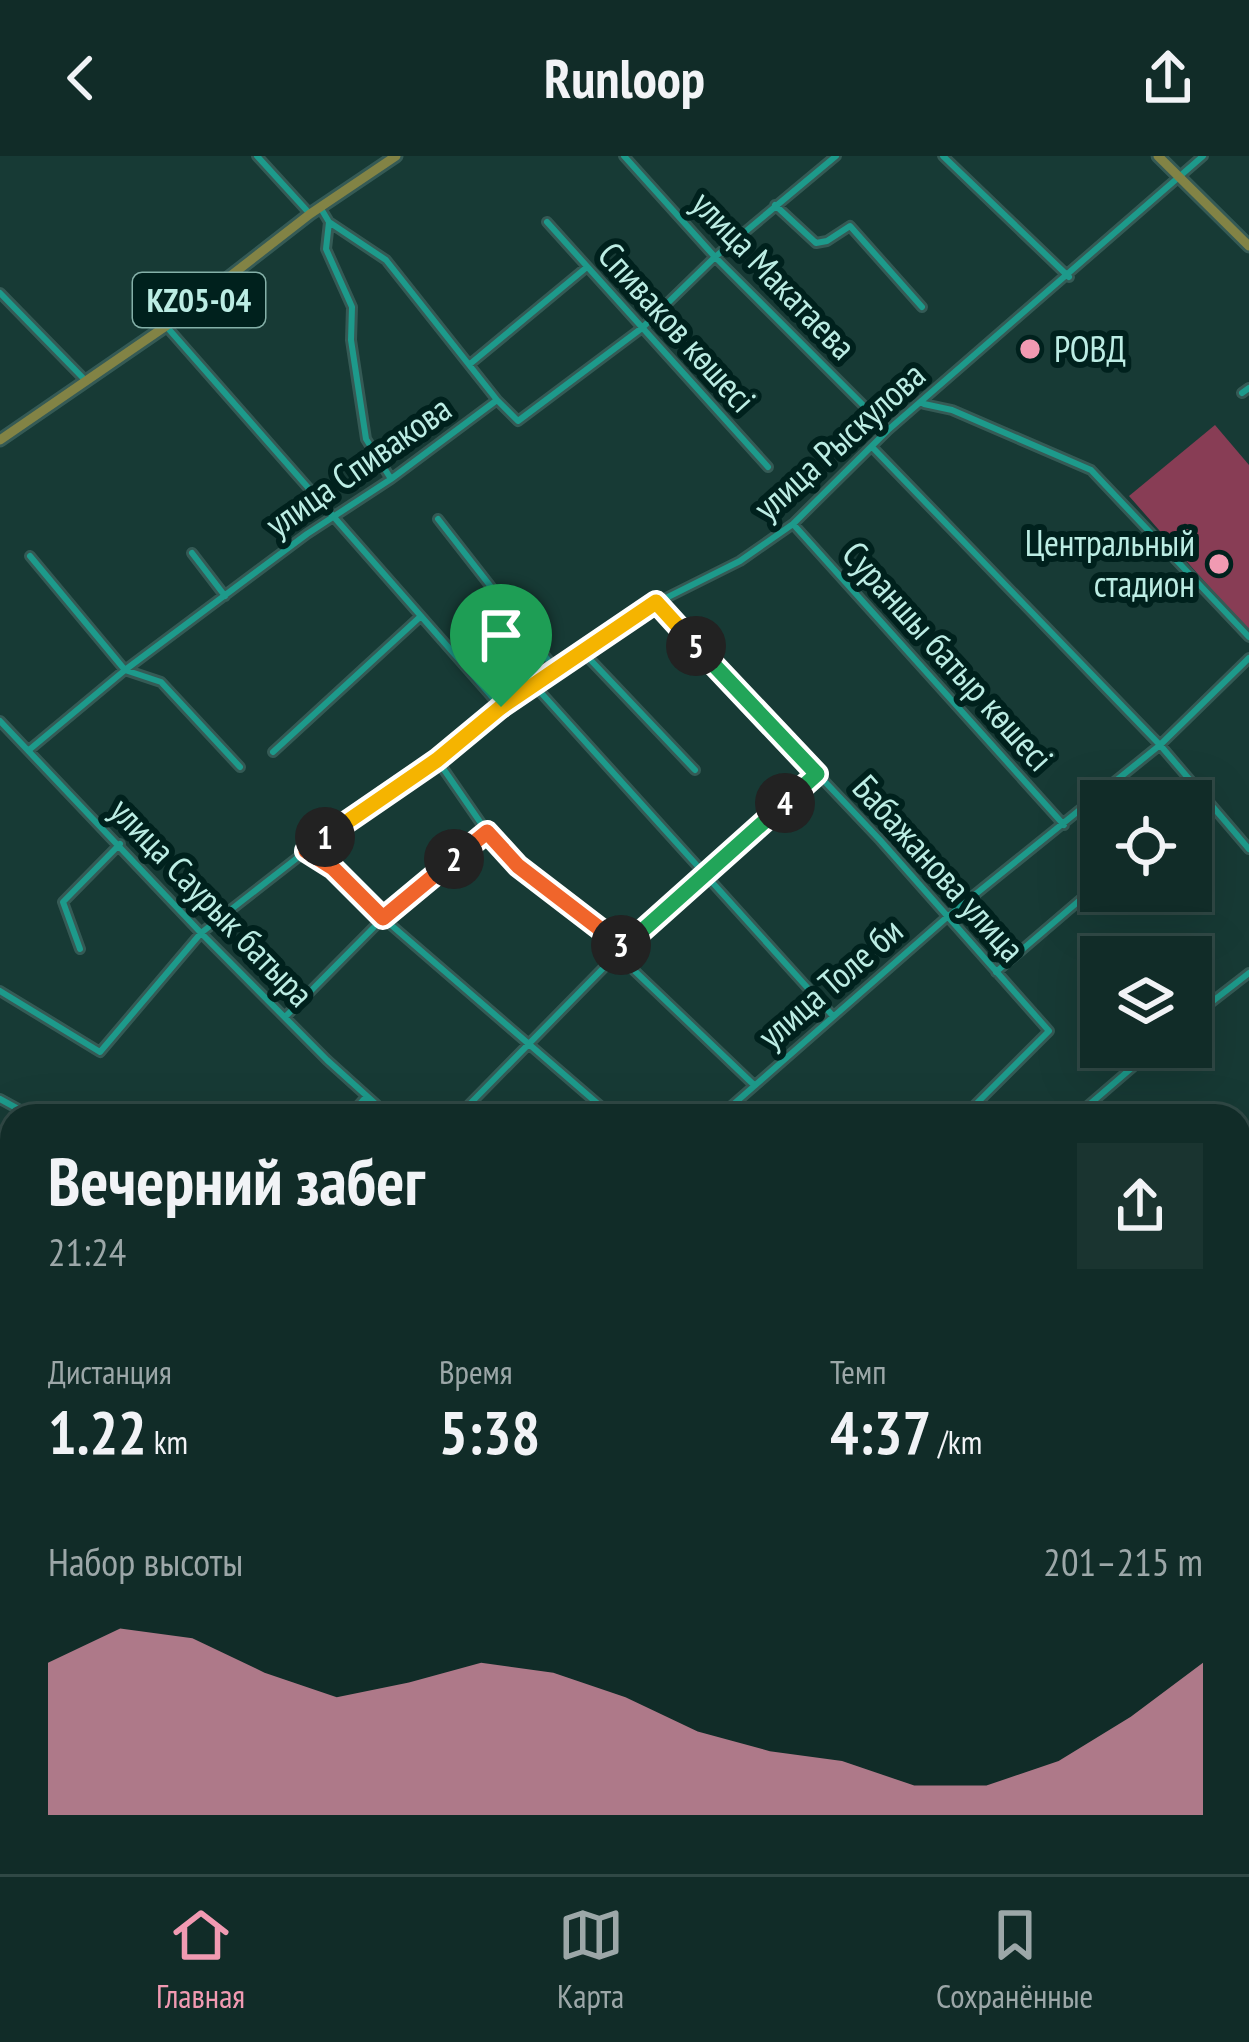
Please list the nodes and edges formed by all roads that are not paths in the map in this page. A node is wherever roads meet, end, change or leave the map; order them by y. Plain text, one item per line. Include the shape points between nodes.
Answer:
1 (257, 156) edge
2 (396, 156) edge
3 (624, 156) edge
4 (818, 156) edge
5 (836, 156) edge
6 (944, 156) edge
7 (1159, 156) edge
8 (1203, 156) edge
9 (826, 165) junction
10 (1180, 178) junction
11 (775, 205) junction
12 (315, 210) junction
13 (329, 222) junction
14 (547, 222) dead end
15 (1249, 246) edge
16 (715, 257) junction
17 (587, 267) junction
18 (1069, 277) junction
19 (0, 293) edge
20 (922, 307) dead end
21 (166, 326) junction
22 (642, 328) junction
23 (469, 364) junction
24 (86, 381) junction
25 (496, 400) junction
26 (922, 403) junction
27 (888, 430) junction
28 (0, 440) edge
29 (873, 448) junction
30 (767, 467) dead end
31 (391, 478) junction
32 (334, 517) junction
33 (439, 519) dead end
34 (793, 524) junction
35 (192, 554) dead end
36 (30, 556) dead end
37 (225, 596) junction
38 (656, 602) junction
39 (421, 616) junction
40 (1249, 637) edge
41 (583, 652) junction
42 (1249, 658) edge
43 (125, 670) junction
44 (556, 670) junction
45 (533, 685) junction
46 (501, 707) junction
47 (0, 721) edge
48 (1160, 746) junction
49 (29, 750) junction
50 (273, 752) dead end
51 (437, 760) junction
52 (240, 767) dead end
53 (695, 770) dead end
54 (817, 774) junction
55 (1064, 825) junction
56 (487, 832) junction
57 (120, 844) junction
58 (1249, 849) edge
59 (306, 851) junction
60 (706, 876) junction
61 (1080, 900) edge
62 (383, 918) junction
63 (946, 918) junction
64 (201, 933) junction
65 (80, 949) dead end
66 (621, 951) junction
67 (996, 972) junction
68 (1249, 973) edge
69 (0, 992) edge
70 (1212, 1002) edge
71 (833, 1016) junction
72 (285, 1017) junction
73 (530, 1044) junction
74 (1132, 1068) edge
75 (754, 1085) junction
76 (366, 1097) junction
77 (360, 1104) edge
78 (374, 1104) edge
79 (470, 1104) edge
80 (598, 1104) edge
81 (733, 1104) edge
82 (976, 1104) edge
83 (1090, 1104) edge

1 - 12 street
2 - 12 main road, KZ05-04
3 - 16 street, улица Макатаева
4 - 9 street
5 - 9 street, улица Спивакова
6 - 18 street
7 - 10 main road
8 - 10 street, улица Рыскулова
9 - 11 street, улица Спивакова
10 - 15 main road
10 - 18 street, улица Рыскулова
11 - 16 street, улица Спивакова
11 - 20 street via 816,243 850,226
12 - 13 street
12 - 21 main road, KZ05-04
13 - 23 street via 386,260
13 - 31 street via 326,249 352,308 367,440
14 - 17 street, Спиваков көшесі
16 - 22 street, улица Спивакова
16 - 27 street, улица Макатаева
17 - 22 street, Спиваков көшесі
17 - 23 street
18 - 26 street, улица Рыскулова
19 - 24 street
21 - 24 main road, KZ05-04
21 - 32 street
22 - 25 street, улица Спивакова via 518,421
22 - 30 street, Спиваков көшесі
23 - 25 street
24 - 28 main road, KZ05-04
25 - 31 street, улица Спивакова
26 - 27 street, улица Рыскулова
26 - 40 street via 1091,470
27 - 29 street, улица Рыскулова
29 - 34 street, улица Рыскулова
29 - 48 street
31 - 32 street, улица Спивакова
32 - 37 street, улица Спивакова
32 - 39 street
33 - 44 street
34 - 38 street, улица Рыскулова
34 - 55 street, Сураншы батыр көшесі
35 - 37 street
36 - 43 street
37 - 43 street, улица Спивакова
38 - 41 street, улица Рыскулова
38 - 54 street, Бабажанова улица
39 - 46 street
39 - 50 street
41 - 44 street, улица Рыскулова
41 - 53 street
42 - 48 street, улица Толе би
43 - 49 street, улица Спивакова
43 - 52 street via 161,682
44 - 45 street, улица Рыскулова
45 - 46 street, улица Рыскулова
45 - 60 street
46 - 51 street, улица Рыскулова
47 - 49 street, улица Саурык батыра
48 - 55 street, улица Толе би
48 - 58 street
49 - 57 street, улица Саурык батыра
51 - 56 street
51 - 59 street, улица Рыскулова
54 - 60 street
54 - 63 street, Бабажанова улица
55 - 63 street, улица Толе би
56 - 62 street
56 - 66 street
57 - 64 street, улица Саурык батыра
57 - 65 street via 63,902
59 - 62 street
59 - 64 street, улица Рыскулова
60 - 66 street
60 - 71 street
61 - 67 street
62 - 72 street
62 - 73 street
63 - 67 street, Бабажанова улица
63 - 71 street, улица Толе би
64 - 69 street, улица Рыскулова via 100,1052
64 - 72 street, улица Саурык батыра
66 - 73 street
66 - 75 street
67 - 82 street, Бабажанова улица via 1049,1031
68 - 70 street
71 - 75 street, улица Толе би
72 - 76 street, улица Саурык батыра
73 - 79 street
73 - 80 street
74 - 83 street
75 - 81 street, улица Толе би
76 - 77 street
76 - 78 street, улица Саурык батыра

